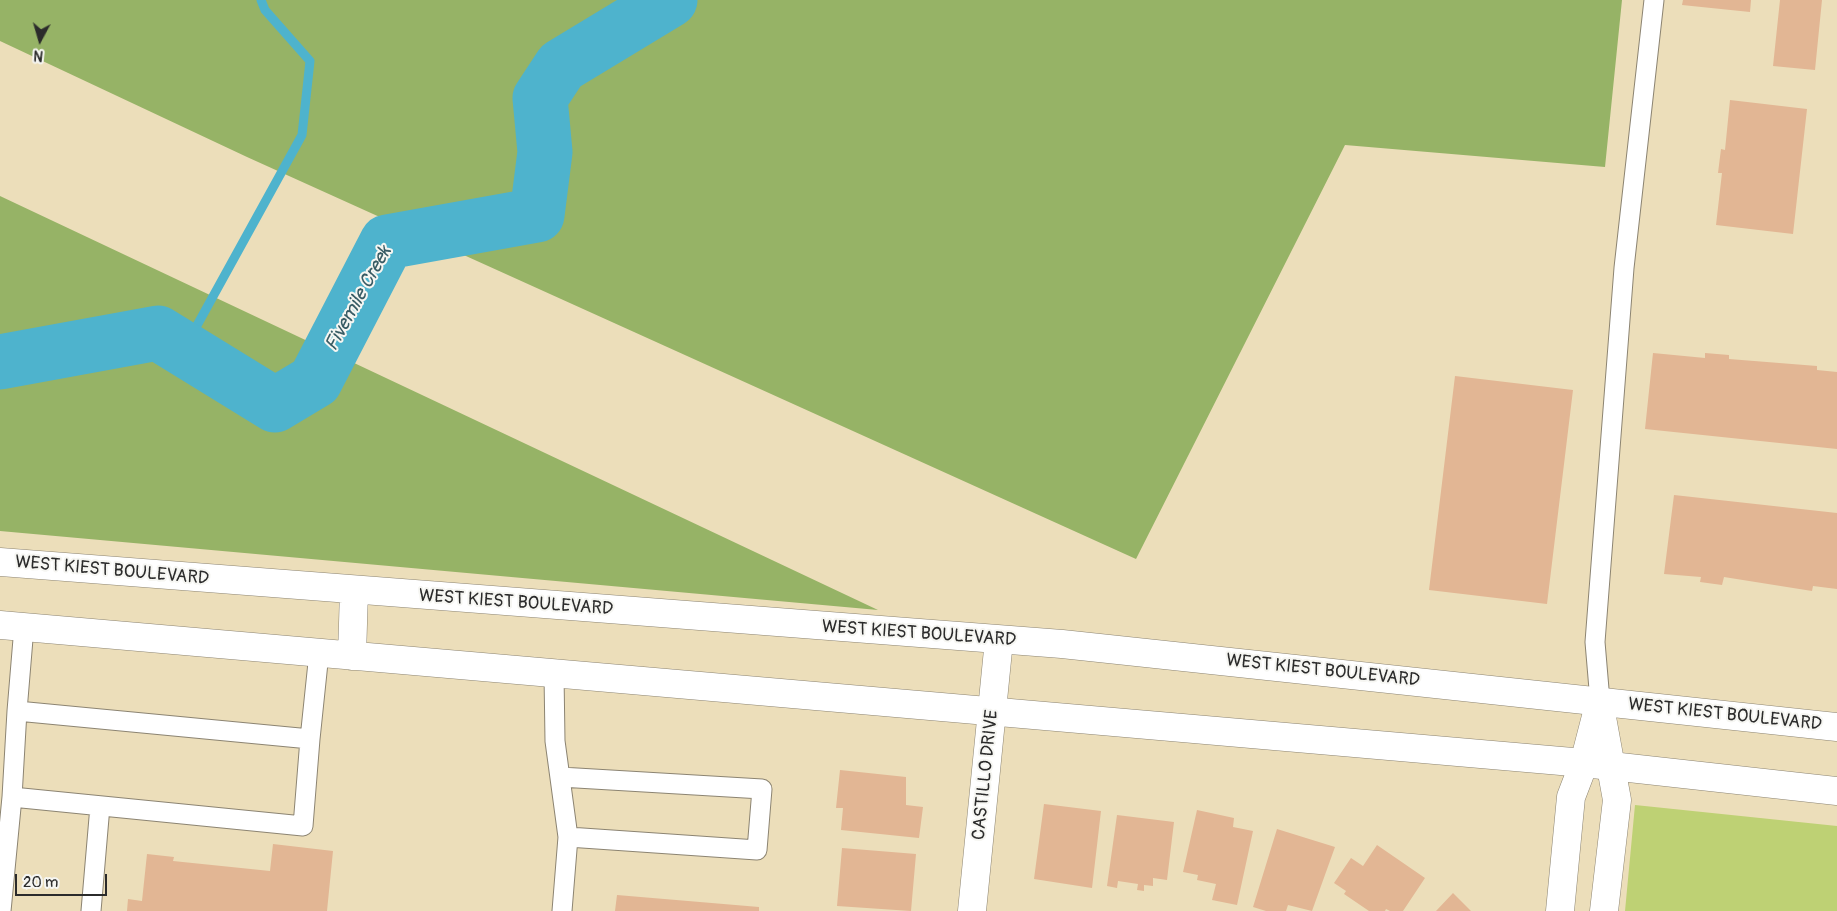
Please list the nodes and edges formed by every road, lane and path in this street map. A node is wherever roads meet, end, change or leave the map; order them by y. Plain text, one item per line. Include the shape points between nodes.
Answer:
1 (1654, 0) edge
2 (0, 562) edge
3 (354, 591) junction
4 (12, 626) edge
5 (999, 640) junction
6 (319, 653) junction
7 (352, 656) junction
8 (554, 674) junction
9 (1600, 701) junction
10 (17, 711) junction
11 (993, 713) junction
12 (1837, 727) edge
13 (310, 738) junction
14 (1597, 764) junction
15 (560, 776) junction
16 (1837, 791) edge
17 (12, 797) junction
18 (100, 806) junction
19 (568, 837) junction
20 (1, 911) edge
21 (91, 911) edge
22 (562, 911) edge
23 (972, 911) edge
24 (1560, 911) edge
25 (1604, 911) edge

1 - 9 lane via 1624,268 1595,642
2 - 3 main road, WEST KIEST BOULEVARD
3 - 5 main road, WEST KIEST BOULEVARD
3 - 7 main road
4 - 6 main road
4 - 10 lane
5 - 9 main road, WEST KIEST BOULEVARD
5 - 11 main road, CASTILLO DRIVE
6 - 7 main road
6 - 13 lane
7 - 8 main road
8 - 11 main road
8 - 15 lane via 555,741
9 - 12 main road, WEST KIEST BOULEVARD
9 - 14 main road
10 - 13 lane
10 - 17 lane
11 - 14 main road
11 - 23 main road, CASTILLO DRIVE
13 - 18 lane via 303,826
14 - 16 main road
14 - 24 main road via 1571,797
14 - 25 main road via 1617,800
15 - 19 lane
15 - 19 lane via 762,789 757,850
17 - 18 lane
17 - 20 lane
18 - 21 lane
19 - 22 lane

